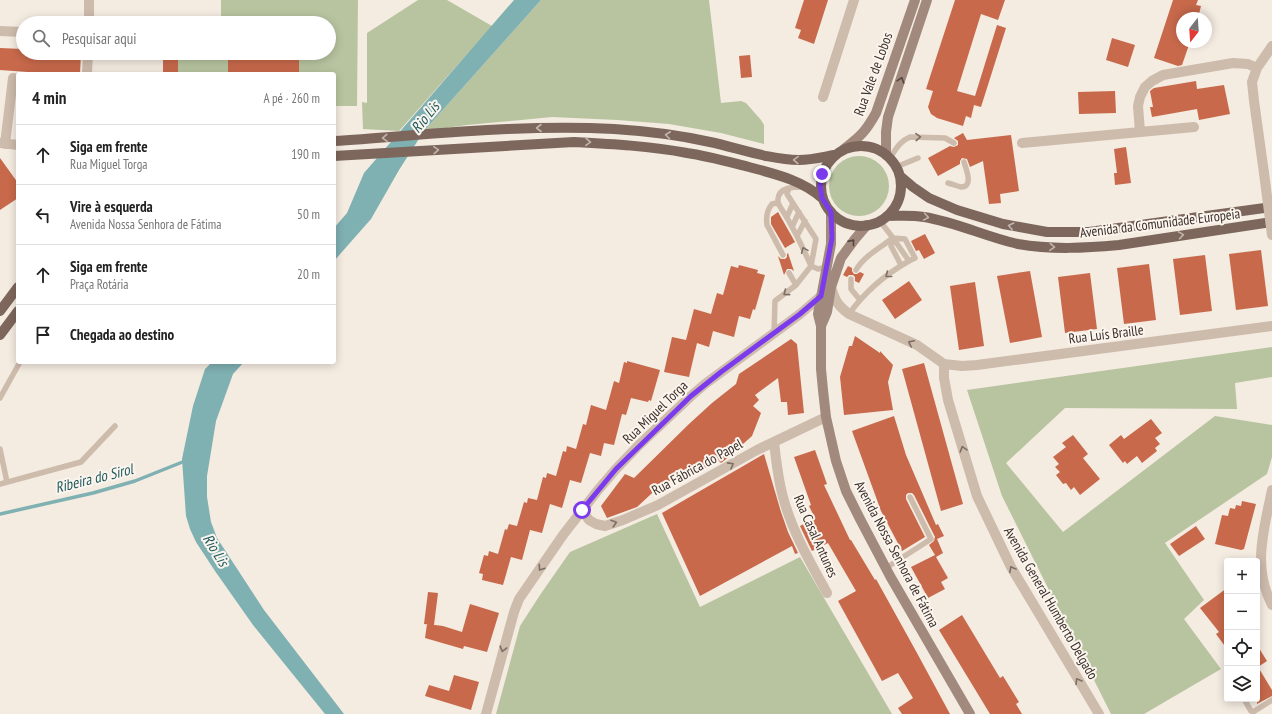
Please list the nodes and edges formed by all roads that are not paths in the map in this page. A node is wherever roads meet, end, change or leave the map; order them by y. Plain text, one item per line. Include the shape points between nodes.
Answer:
1 (89, 0) edge
2 (854, 0) edge
3 (915, 0) edge
4 (927, 0) edge
5 (89, 16) edge
6 (0, 30) edge
7 (16, 31) edge
8 (1272, 46) edge
9 (88, 60) edge
10 (1257, 68) junction
11 (87, 72) edge
12 (16, 79) edge
13 (823, 97) dead end
14 (1194, 127) dead end
15 (1140, 132) junction
16 (336, 141) edge
17 (2, 143) edge
18 (954, 143) dead end
19 (1022, 143) dead end
20 (16, 145) edge
21 (844, 149) junction
22 (834, 155) junction
23 (336, 156) edge
24 (888, 156) junction
25 (918, 158) dead end
26 (964, 162) dead end
27 (898, 172) junction
28 (948, 183) dead end
29 (808, 187) junction
30 (788, 188) junction
31 (822, 198) junction
32 (793, 203) junction
33 (779, 205) junction
34 (1272, 207) edge
35 (799, 212) junction
36 (831, 212) junction
37 (787, 217) junction
38 (884, 218) junction
39 (805, 221) junction
40 (1272, 222) edge
41 (867, 225) junction
42 (792, 227) junction
43 (1272, 234) edge
44 (797, 236) junction
45 (893, 238) junction
46 (783, 255) dead end
47 (909, 261) junction
48 (828, 262) junction
49 (901, 265) junction
50 (811, 266) junction
51 (856, 270) dead end
52 (789, 273) dead end
53 (851, 279) dead end
54 (796, 285) junction
55 (832, 286) junction
56 (16, 290) edge
57 (821, 296) junction
58 (860, 300) junction
59 (0, 311) edge
60 (16, 314) edge
61 (849, 314) junction
62 (821, 326) junction
63 (1272, 326) edge
64 (774, 334) junction
65 (0, 335) edge
66 (19, 364) edge
67 (944, 364) junction
68 (0, 398) edge
69 (826, 417) junction
70 (115, 426) dead end
71 (774, 442) junction
72 (0, 449) edge
73 (6, 482) junction
74 (0, 484) edge
75 (1272, 490) edge
76 (910, 497) dead end
77 (582, 510) junction
78 (886, 568) junction
79 (826, 593) dead end
80 (1272, 604) edge
81 (1272, 700) edge
82 (1246, 702) edge
83 (486, 714) edge
84 (970, 714) edge
85 (1098, 714) edge

1 - 5 street
2 - 13 street
3 - 21 main road, Rua Vale de Lobos via 876,113 868,127
24 -> 4 main road, Rua Vale de Lobos via 888,117
6 - 7 street
8 - 10 street
9 - 11 street
10 - 15 street via 1248,64 1233,63 1163,75 1152,81 1140,97
10 - 43 street, bridge via 1252,82
12 - 17 street via 13,78
14 - 15 street
15 - 19 street
22 -> 16 main road via 816,159 783,159 690,138 615,129 522,128
17 - 20 street
24 -> 18 lane via 900,142 910,137 945,138
21 - 22 main road
21 - 24 main road via 866,146
22 - 31 main road via 822,174
23 -> 29 main road via 574,142 649,147 687,153 773,174
24 - 27 main road
25 - 27 lane
26 - 28 lane via 967,184 963,187
34 -> 27 main road, Avenida da Comunidade Europeia via 1089,232 1047,232 1003,224 957,210 929,198
27 - 38 main road via 901,188 898,200
29 - 30 lane
29 - 31 main road
30 - 32 lane via 787,194
30 - 33 lane via 780,192
31 - 36 main road
32 - 35 lane
32 - 37 lane
33 - 37 lane
33 - 46 lane via 772,204 766,221
35 - 39 lane
35 - 42 lane
36 - 41 main road via 847,223
36 - 48 main road, Avenida Nossa Senhora de Fátima via 832,238
37 - 42 lane
38 -> 40 main road, Avenida da Comunidade Europeia via 922,216 1019,244 1066,248 1119,244
38 - 41 main road
38 - 45 lane
39 - 44 lane
39 - 50 lane via 816,239
55 -> 41 main road, Avenida Nossa Senhora de Fátima via 841,258
42 - 44 lane
50 -> 44 lane
45 - 47 lane
45 - 47 lane via 905,239 915,258
45 - 49 lane via 891,246
45 - 51 lane
47 - 49 lane
48 - 50 lane via 823,268
48 - 57 main road, Avenida Nossa Senhora de Fátima
49 -> 58 lane
50 - 54 lane
52 - 54 lane
53 - 58 lane via 851,289
54 -> 64 lane via 775,301
55 - 61 street via 836,302
55 - 62 main road, Avenida Nossa Senhora de Fátima
56 - 59 main road
57 - 62 main road, Avenida Nossa Senhora de Fátima via 818,314
57 - 64 street, Rua Miguel Torga
58 - 61 lane
60 - 65 main road
67 -> 61 street via 917,345
62 - 69 main road, Avenida Nossa Senhora de Fátima via 821,369
63 - 67 street, Rua Luís Braille via 977,365
64 - 77 street, Rua Miguel Torga via 691,396 616,469
66 - 68 lane
85 -> 67 street, Avenida General Humberto Delgado via 1011,567 977,496 948,400
69 - 71 street, Rua Fábrica do Papel
69 - 78 main road, Avenida Nossa Senhora de Fátima via 846,491
70 - 73 lane via 81,462
77 -> 71 street, Rua Fábrica do Papel via 589,520 596,524 605,526 623,520 658,505
71 - 79 street, Rua Casal Antunes via 783,497 790,518
72 - 73 lane
73 - 74 lane
75 - 80 street via 1260,558 1263,582
76 - 78 lane via 931,539
77 -> 83 street, Rua Miguel Torga via 520,599 514,612
78 - 84 main road, Avenida Nossa Senhora de Fátima
81 - 82 lane via 1253,712

